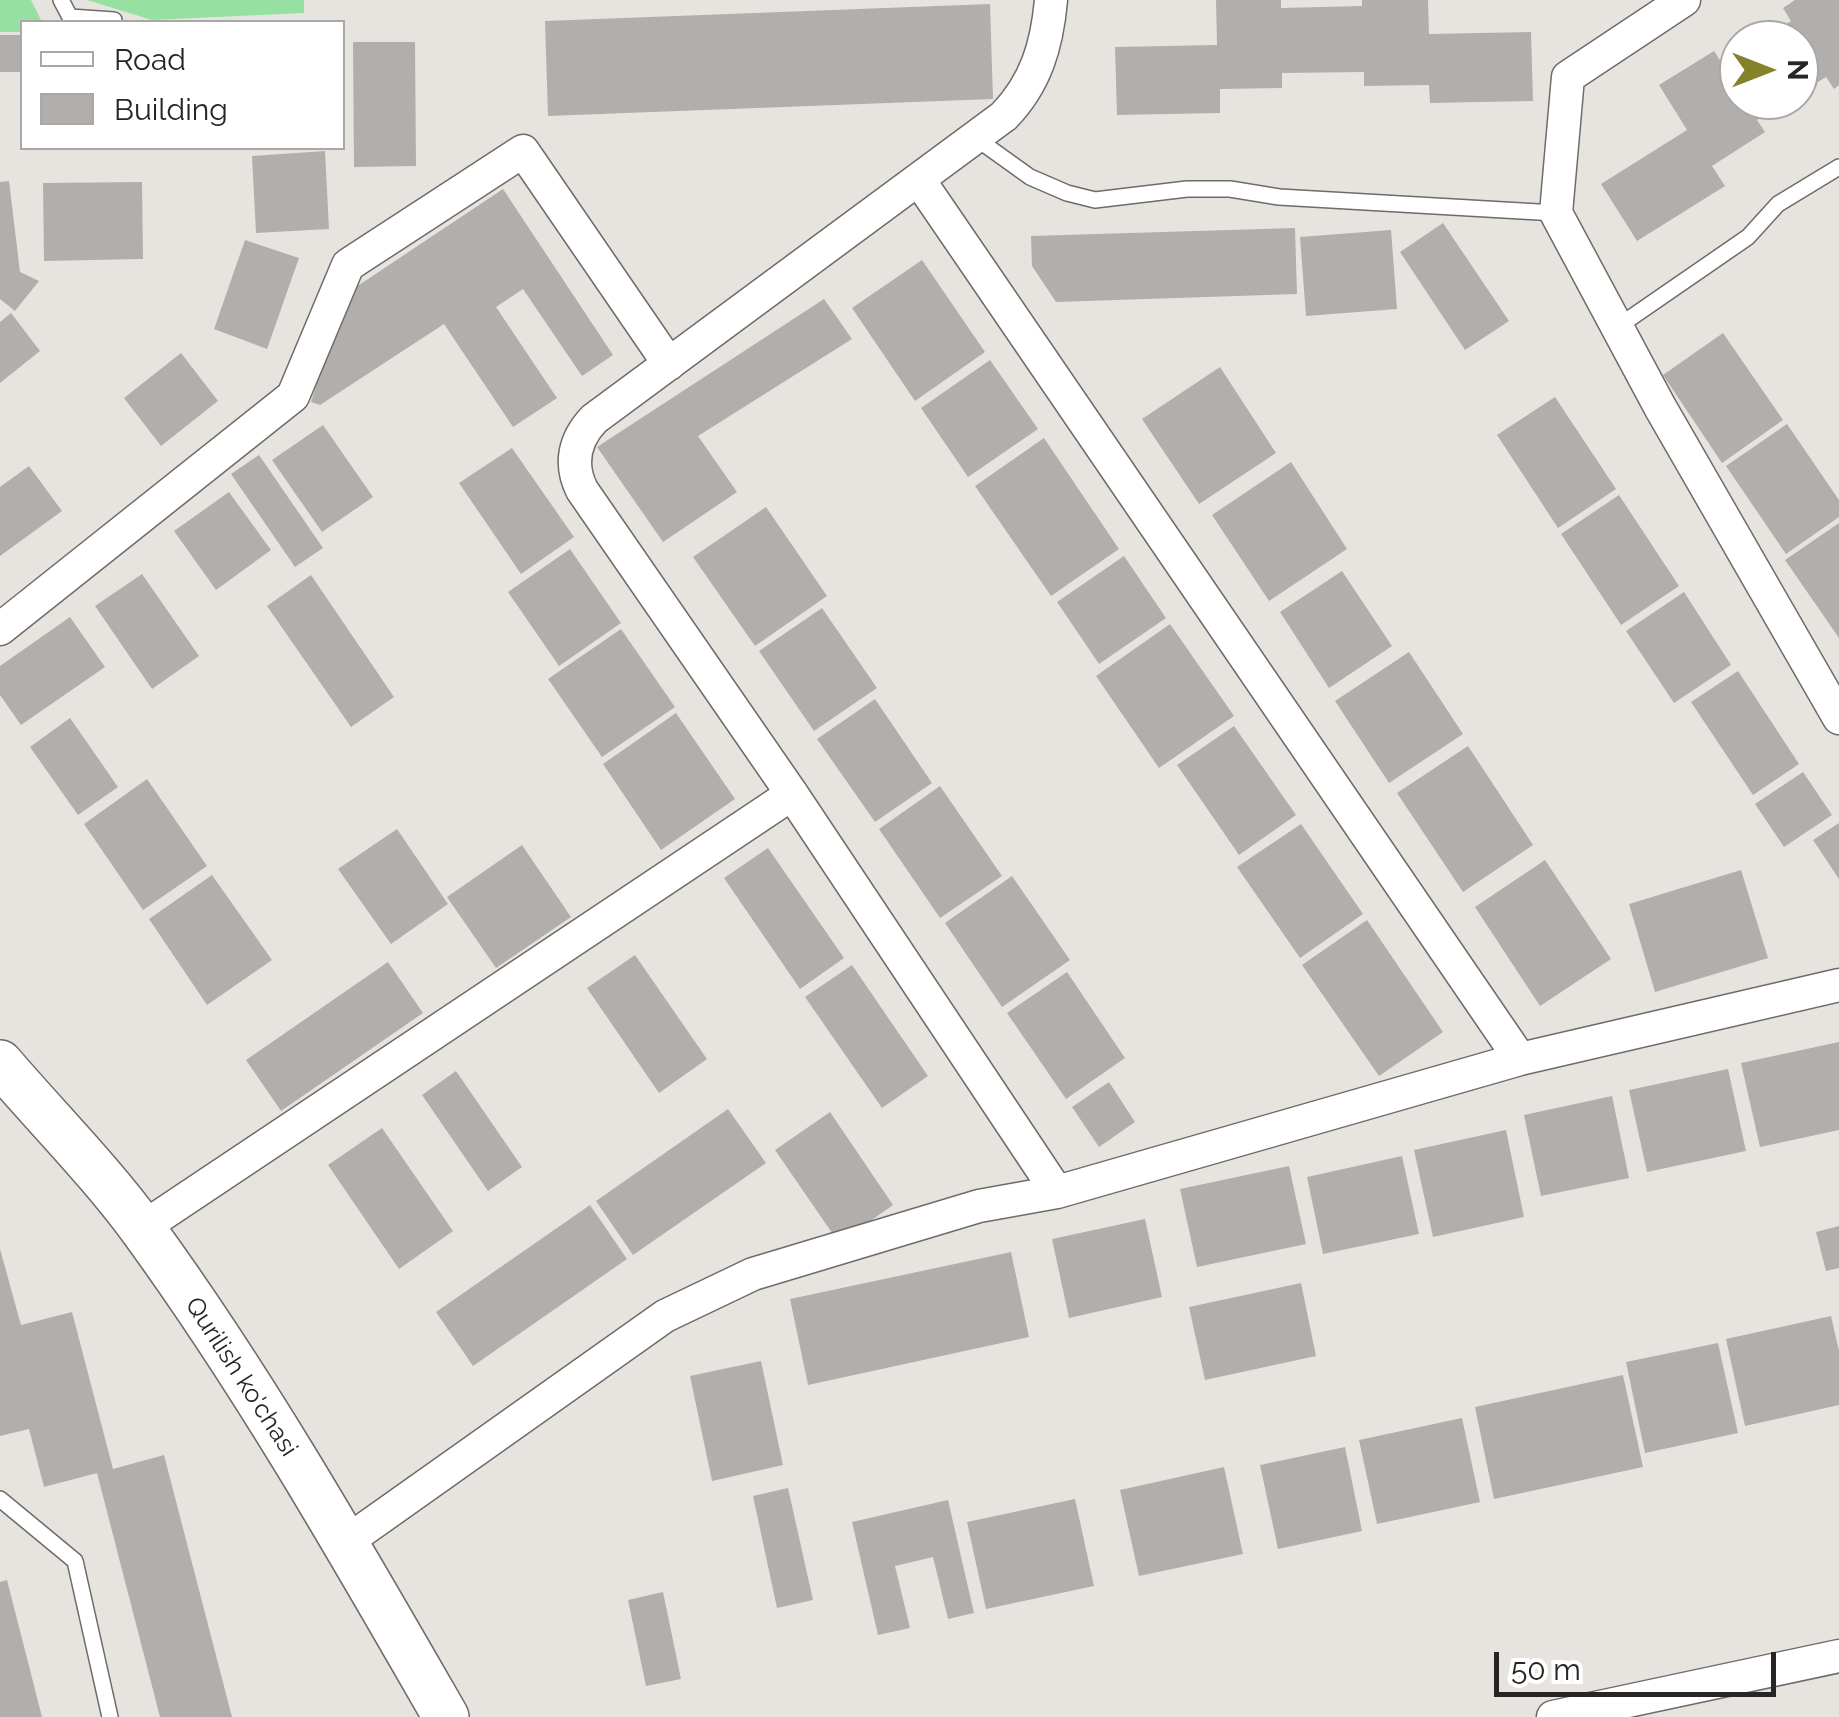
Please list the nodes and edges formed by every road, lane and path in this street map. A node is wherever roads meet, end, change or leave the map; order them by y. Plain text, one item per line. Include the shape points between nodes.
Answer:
1 (61, 0) edge
2 (1051, 0) edge
3 (1684, 0) edge
4 (114, 20) edge
5 (977, 138) junction
6 (1839, 167) edge
7 (919, 180) junction
8 (1556, 213) junction
9 (1616, 328) junction
10 (669, 364) junction
11 (0, 629) edge
12 (1839, 718) edge
13 (792, 794) junction
14 (1839, 984) edge
15 (1520, 1059) junction
16 (0, 1064) edge
17 (1057, 1192) junction
18 (142, 1228) junction
19 (0, 1499) edge
20 (346, 1542) junction
21 (1839, 1656) edge
22 (110, 1717) edge
23 (446, 1717) edge
24 (1552, 1717) edge

1 - 4 lane via 70,17
2 - 5 street via 1034,77
3 - 8 street via 1568,77
5 - 7 street
5 - 8 lane via 1030,177 1095,200 1230,189
6 - 9 lane via 1778,204 1748,237
7 - 10 street
7 - 15 street
8 - 9 street
9 - 12 street
10 - 11 street via 522,151 348,265 293,396
10 - 13 street via 587,426 574,471
13 - 17 street
13 - 18 street
14 - 15 street
15 - 17 street
16 - 18 street, Qurilish ko'chasi
17 - 20 street via 979,1206 753,1274 664,1316
18 - 20 street, Qurilish ko'chasi
19 - 22 lane via 75,1560
20 - 23 street, Qurilish ko'chasi
21 - 24 street

